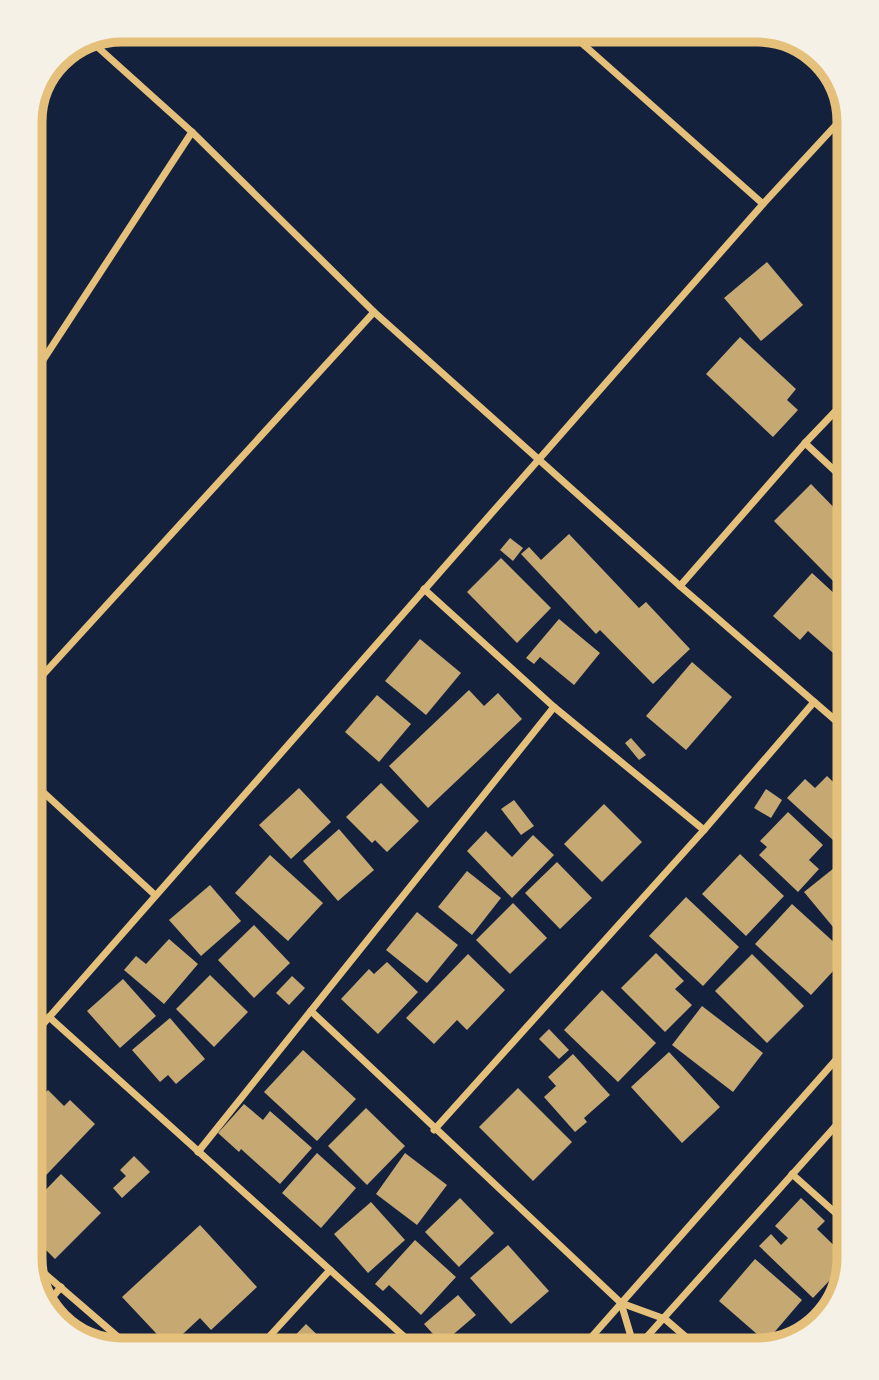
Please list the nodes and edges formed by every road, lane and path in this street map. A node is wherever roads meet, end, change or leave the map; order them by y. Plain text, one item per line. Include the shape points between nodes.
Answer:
1 (580, 42) edge
2 (589, 42) edge
3 (97, 46) edge
4 (585, 46) junction
5 (837, 124) edge
6 (192, 132) junction
7 (763, 204) junction
8 (374, 312) junction
9 (42, 362) edge
10 (837, 410) edge
11 (805, 443) junction
12 (538, 459) junction
13 (837, 473) edge
14 (680, 586) junction
15 (424, 589) junction
16 (42, 676) edge
17 (814, 702) junction
18 (554, 707) junction
19 (837, 722) edge
20 (42, 791) edge
21 (704, 830) junction
22 (155, 895) junction
23 (311, 1011) junction
24 (49, 1017) junction
25 (42, 1025) edge
26 (837, 1059) edge
27 (837, 1124) edge
28 (435, 1129) junction
29 (198, 1152) junction
30 (792, 1174) junction
31 (837, 1214) edge
32 (330, 1270) junction
33 (44, 1273) edge
34 (61, 1287) junction
35 (52, 1298) edge
36 (621, 1303) junction
37 (665, 1319) junction
38 (119, 1338) edge
39 (268, 1338) edge
40 (406, 1338) edge
41 (590, 1338) edge
42 (631, 1338) edge
43 (647, 1338) edge
44 (687, 1338) edge

1 - 4 street
2 - 4 street
3 - 6 street
4 - 7 street
5 - 7 street
6 - 8 street
6 - 9 street
7 - 12 street
8 - 12 street
8 - 16 street
10 - 11 street
11 - 13 street
11 - 14 street
12 - 14 street
12 - 15 street
14 - 17 street
15 - 18 street
15 - 22 street
17 - 19 street
17 - 21 street
18 - 21 street
18 - 23 street
20 - 22 street
21 - 28 street
22 - 24 street
23 - 28 street
23 - 29 street
24 - 25 street
24 - 29 street
26 - 36 street
27 - 30 street
28 - 36 street
29 - 32 street
30 - 31 street
30 - 37 street
32 - 39 street
32 - 40 street
33 - 34 street
34 - 35 street
34 - 38 street
36 - 37 street
36 - 41 street
36 - 42 street
37 - 43 street
37 - 44 street

